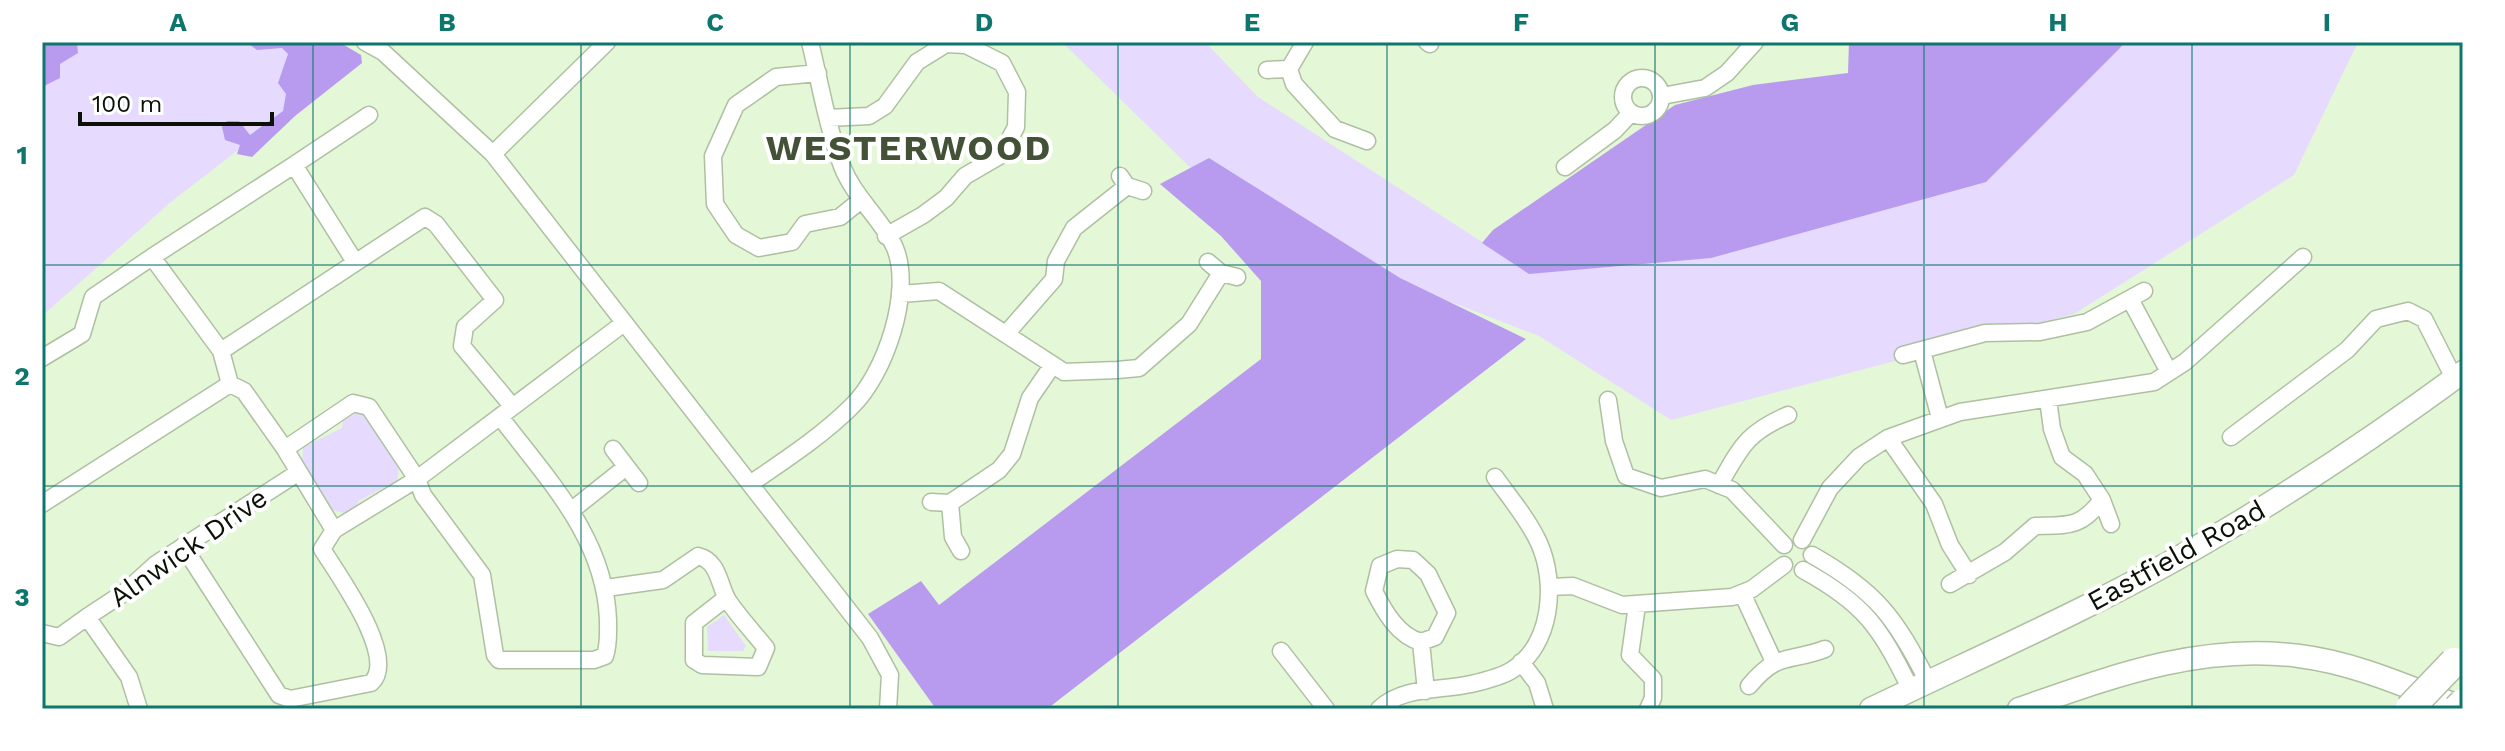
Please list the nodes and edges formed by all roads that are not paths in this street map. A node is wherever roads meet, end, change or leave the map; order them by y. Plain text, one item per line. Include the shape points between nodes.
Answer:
1 (365, 42) edge
2 (607, 42) edge
3 (810, 42) edge
4 (1305, 42) edge
5 (1755, 42) edge
6 (1289, 69) junction
7 (1267, 70) dead end
8 (818, 73) junction
9 (1662, 96) junction
10 (1631, 113) junction
11 (369, 115) dead end
12 (828, 118) junction
13 (1367, 141) dead end
14 (493, 154) junction
15 (294, 165) junction
16 (1565, 167) dead end
17 (1130, 185) dead end
18 (861, 200) junction
19 (886, 236) junction
20 (152, 257) junction
21 (2303, 257) dead end
22 (355, 262) junction
23 (1222, 271) dead end
24 (901, 294) junction
25 (624, 323) junction
26 (1006, 334) junction
27 (221, 351) junction
28 (1922, 351) junction
29 (1903, 355) dead end
30 (42, 358) edge
31 (1052, 366) junction
32 (2169, 372) junction
33 (2458, 375) edge
34 (230, 384) junction
35 (2048, 399) junction
36 (1608, 400) dead end
37 (507, 412) junction
38 (1788, 415) dead end
39 (1940, 418) junction
40 (2231, 437) dead end
41 (1888, 438) junction
42 (285, 449) junction
43 (613, 449) dead end
44 (626, 467) junction
45 (299, 472) junction
46 (1495, 477) dead end
47 (417, 479) junction
48 (639, 483) dead end
49 (750, 484) junction
50 (1719, 485) junction
51 (2102, 500) junction
52 (931, 502) dead end
53 (950, 503) junction
54 (42, 504) edge
55 (572, 510) junction
56 (2111, 524) dead end
57 (334, 530) junction
58 (1802, 540) junction
59 (1784, 545) junction
60 (183, 546) junction
61 (961, 551) dead end
62 (1812, 555) junction
63 (1784, 565) junction
64 (1803, 570) junction
65 (1969, 575) junction
66 (1950, 584) dead end
67 (1549, 587) junction
68 (606, 588) junction
69 (1742, 593) junction
70 (726, 598) junction
71 (1637, 605) junction
72 (87, 617) junction
73 (42, 633) edge
74 (1421, 642) junction
75 (1825, 649) dead end
76 (1281, 651) dead end
77 (1521, 662) junction
78 (1774, 662) junction
79 (2454, 662) dead end
80 (1749, 686) dead end
81 (1920, 686) junction
82 (1426, 691) junction
83 (2461, 707) edge
84 (1653, 708) edge
85 (139, 709) edge
86 (888, 709) edge
87 (1326, 709) edge
88 (1379, 709) edge
89 (1545, 709) edge
90 (1871, 709) edge
91 (2019, 709) edge
92 (2409, 709) edge

1 - 14 street via 383,52
2 - 14 street
3 - 8 street
4 - 6 street
5 - 9 street via 1705,88
6 - 7 street
6 - 13 street via 1294,84 1335,129
8 - 12 street
8 - 18 street via 776,77 736,105 713,156 715,204 736,235 759,248 792,242 805,224 840,217
9 - 10 street via 1651,115
9 - 10 street via 1650,79 1633,80 1621,97
10 - 16 street
11 - 15 street
12 - 18 street via 844,169
12 - 19 street via 869,116 885,106 917,62 946,44 966,45 1002,63 1017,92 1016,127 1001,155 965,176 923,215
14 - 25 street
15 - 20 street
15 - 22 street
17 - 26 street via 1074,228 1056,261 1054,279
18 - 19 street
19 - 24 street via 902,271
20 - 27 street
20 - 30 street via 93,297 82,334
21 - 32 street
22 - 27 street
22 - 37 street via 425,217 436,224 495,300 465,327 462,346
23 - 31 street via 1189,324 1139,368 1064,372
24 - 26 street via 939,291
24 - 49 street via 881,361 854,404
25 - 37 street
25 - 49 street
26 - 31 street
27 - 34 street
28 - 29 street
28 - 32 street via 1985,333 2040,332 2087,322 2137,295
28 - 39 street
31 - 53 street via 1030,398 1012,454 999,470
32 - 35 street via 2141,387
33 - 40 street via 2424,319 2408,311 2376,319 2347,350
33 - 81 street, Eastfield Road via 2310,479 2204,543
34 - 42 street via 244,391
34 - 54 street
35 - 39 street
35 - 51 street via 2062,457 2085,474
36 - 50 street via 1626,476 1661,488 1705,479
37 - 47 street
37 - 55 street
38 - 50 street via 1758,428
39 - 41 street
41 - 58 street via 1859,457 1830,488
41 - 65 street via 1934,504
42 - 45 street
42 - 47 street via 360,402 369,407
43 - 44 street
44 - 48 street
44 - 55 street
45 - 57 street
45 - 60 street, Alnwick Drive
46 - 67 street via 1540,545
47 - 57 street
47 - 68 street via 423,495 482,575 499,660 605,656
49 - 86 street via 870,638 890,675
50 - 59 street via 1732,490
51 - 56 street
51 - 65 street via 2086,520 2035,526
52 - 53 street
53 - 61 street via 953,537
55 - 68 street
57 - 60 street via 322,549 371,628 378,677 371,683 290,699 279,695
58 - 59 street
58 - 62 street
59 - 63 street
60 - 72 street, Alnwick Drive
62 - 64 street
62 - 81 street via 1854,578 1883,606 1907,641
63 - 64 street
63 - 69 street
64 - 81 street via 1861,608
65 - 66 street
67 - 71 street via 1573,586 1622,605
67 - 77 street via 1539,637
68 - 70 street via 663,580 702,557 725,585
69 - 71 street
69 - 78 street
70 - 70 street via 766,648 758,667 702,665 694,660 694,623
71 - 84 street via 1630,655 1653,679
72 - 73 street via 59,637
72 - 85 street, Alnwick Drive via 129,677
74 - 74 street via 1435,637 1447,613 1428,574 1413,560 1397,559 1380,566 1374,591 1409,639
74 - 82 street
75 - 78 street
76 - 87 street
77 - 82 street via 1474,684
77 - 89 street via 1537,683
78 - 80 street
79 - 92 highway, bridge
81 - 90 street, Eastfield Road
82 - 88 street via 1391,698
83 - 91 street via 2325,661 2251,652 2154,664

